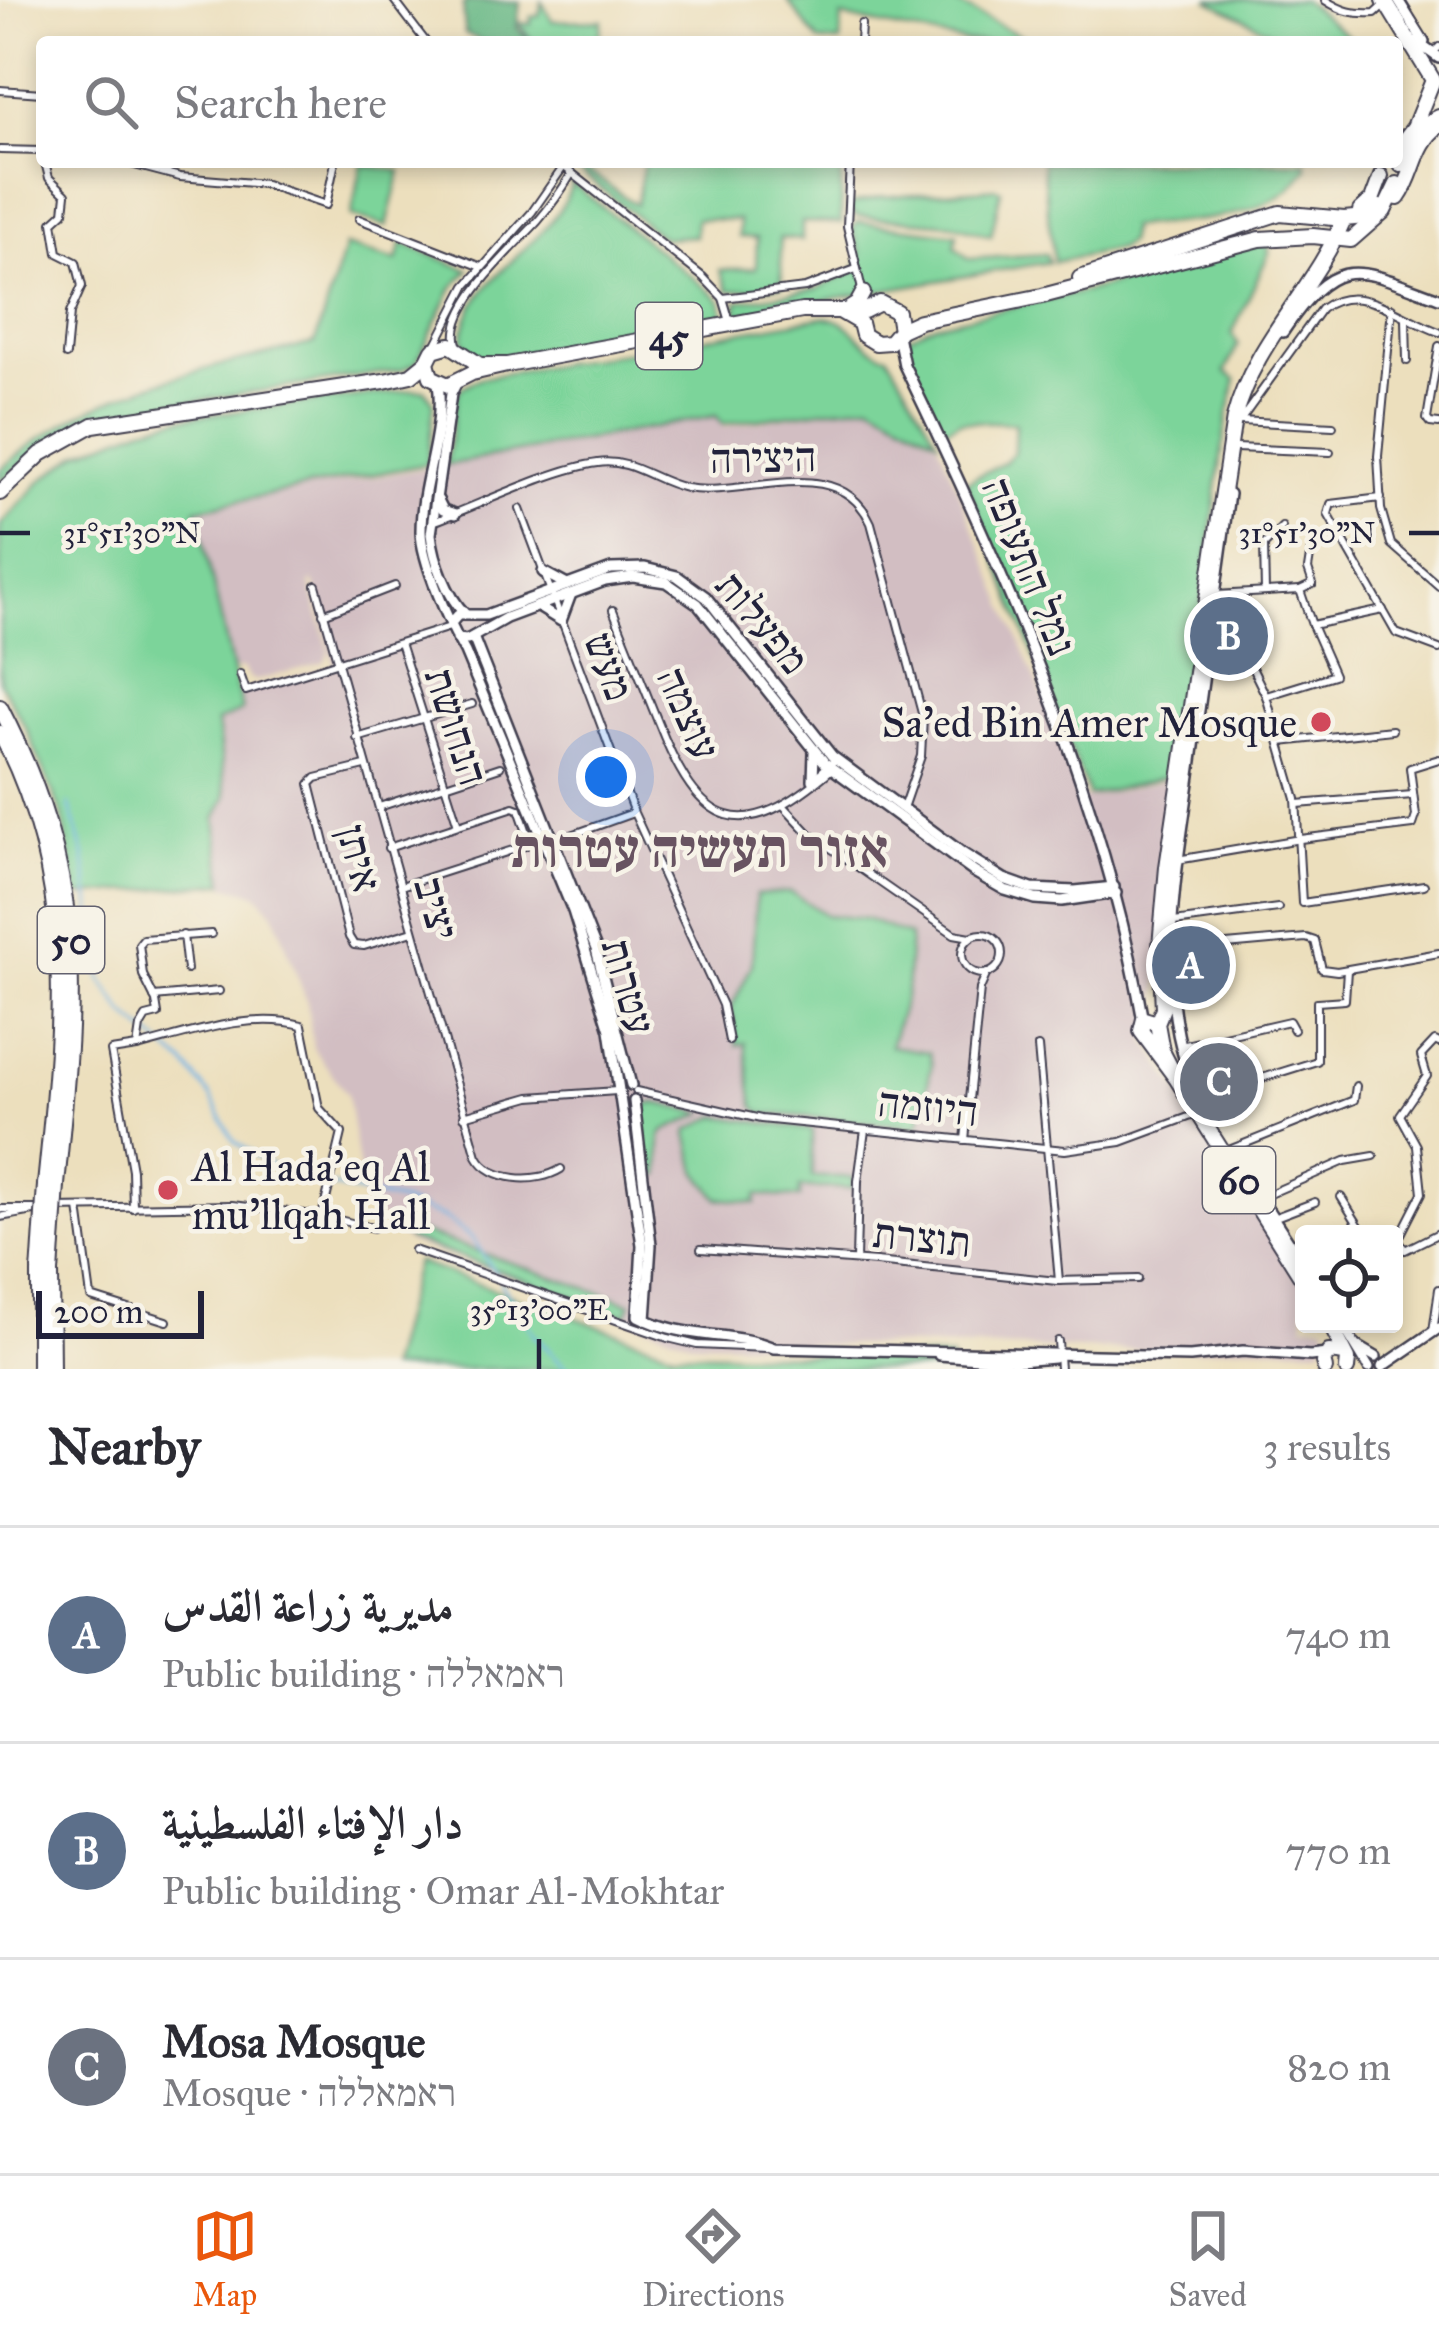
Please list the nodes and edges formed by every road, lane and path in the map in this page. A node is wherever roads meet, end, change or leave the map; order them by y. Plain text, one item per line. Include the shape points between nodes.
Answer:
1 (394, 0) edge
2 (1325, 0) edge
3 (1390, 1) edge
4 (861, 24) dead end
5 (421, 36) edge
6 (860, 36) edge
7 (1438, 52) edge
8 (0, 90) edge
9 (36, 93) edge
10 (1439, 122) edge
11 (36, 149) edge
12 (0, 150) edge
13 (1403, 153) edge
14 (1403, 155) edge
15 (1403, 156) edge
16 (46, 168) edge
17 (147, 168) edge
18 (334, 168) edge
19 (559, 168) edge
20 (566, 168) edge
21 (850, 168) edge
22 (1403, 168) edge
23 (1403, 168) edge
24 (572, 173) junction
25 (1392, 182) junction
26 (1336, 219) junction
27 (358, 220) dead end
28 (1313, 236) junction
29 (1336, 241) junction
30 (1325, 258) junction
31 (482, 267) junction
32 (856, 269) junction
33 (1315, 273) junction
34 (861, 287) junction
35 (1058, 289) junction
36 (723, 298) junction
37 (1439, 298) edge
38 (1392, 308) junction
39 (842, 312) junction
40 (866, 312) junction
41 (1406, 319) junction
42 (731, 325) junction
43 (899, 326) junction
44 (1439, 332) edge
45 (879, 344) junction
46 (1439, 346) edge
47 (462, 352) junction
48 (66, 355) dead end
49 (430, 356) junction
50 (1407, 361) dead end
51 (507, 365) junction
52 (904, 365) junction
53 (460, 379) junction
54 (384, 381) junction
55 (437, 382) junction
56 (156, 414) junction
57 (1240, 421) junction
58 (1439, 424) edge
59 (1333, 426) dead end
60 (1235, 448) junction
61 (1330, 452) dead end
62 (0, 493) edge
63 (437, 493) junction
64 (1381, 498) junction
65 (0, 507) edge
66 (520, 509) dead end
67 (454, 514) junction
68 (426, 525) junction
69 (1282, 527) dead end
70 (1311, 550) dead end
71 (543, 572) junction
72 (316, 585) dead end
73 (395, 586) dead end
74 (1439, 586) edge
75 (569, 589) junction
76 (1300, 590) junction
77 (1265, 592) junction
78 (1216, 595) junction
79 (552, 596) junction
80 (533, 608) junction
81 (613, 610) dead end
82 (1383, 610) junction
83 (323, 614) junction
84 (468, 615) junction
85 (561, 620) junction
86 (1312, 625) junction
87 (453, 631) junction
88 (474, 635) junction
89 (400, 645) junction
90 (1439, 649) edge
91 (336, 665) junction
92 (240, 674) dead end
93 (1266, 696) junction
94 (472, 704) dead end
95 (0, 707) edge
96 (423, 719) junction
97 (1392, 730) dead end
98 (0, 733) edge
99 (357, 738) junction
100 (1281, 742) junction
101 (814, 752) junction
102 (1439, 759) edge
103 (834, 764) junction
104 (365, 766) junction
105 (500, 767) dead end
106 (813, 780) junction
107 (444, 785) junction
108 (802, 792) junction
109 (910, 793) junction
110 (1413, 795) junction
111 (889, 797) junction
112 (1297, 804) junction
113 (783, 806) junction
114 (377, 808) junction
115 (900, 812) junction
116 (634, 813) junction
117 (458, 826) junction
118 (1300, 839) junction
119 (550, 842) junction
120 (388, 848) junction
121 (1177, 860) junction
122 (1424, 885) dead end
123 (400, 886) junction
124 (1115, 890) junction
125 (1278, 908) dead end
126 (1170, 922) junction
127 (412, 931) junction
128 (212, 934) dead end
129 (954, 934) junction
130 (183, 935) junction
131 (971, 938) junction
132 (963, 949) junction
133 (1170, 950) junction
134 (1439, 953) edge
135 (188, 970) dead end
136 (1347, 970) junction
137 (975, 973) junction
138 (988, 973) junction
139 (980, 989) junction
140 (219, 991) dead end
141 (1162, 996) junction
142 (154, 997) junction
143 (1149, 1022) junction
144 (1294, 1030) dead end
145 (729, 1041) dead end
146 (1439, 1043) edge
147 (1181, 1046) junction
148 (137, 1047) junction
149 (1038, 1047) dead end
150 (1176, 1078) junction
151 (1357, 1086) dead end
152 (627, 1095) junction
153 (1198, 1106) junction
154 (464, 1116) junction
155 (865, 1130) junction
156 (964, 1140) junction
157 (1047, 1148) junction
158 (1229, 1150) junction
159 (1374, 1156) dead end
160 (560, 1168) dead end
161 (51, 1185) junction
162 (1341, 1197) dead end
163 (1260, 1198) junction
164 (1315, 1202) dead end
165 (79, 1208) junction
166 (133, 1208) junction
167 (0, 1213) edge
168 (322, 1216) junction
169 (1273, 1218) junction
170 (1358, 1225) edge
171 (374, 1228) dead end
172 (1439, 1233) edge
173 (701, 1249) dead end
174 (414, 1250) dead end
175 (1405, 1250) joint
176 (1295, 1251) edge
177 (856, 1260) junction
178 (1295, 1266) edge
179 (45, 1273) junction
180 (1138, 1279) dead end
181 (1059, 1281) junction
182 (1439, 1288) edge
183 (167, 1321) dead end
184 (1436, 1330) edge
185 (1058, 1341) dead end
186 (774, 1348) junction
187 (888, 1348) junction
188 (1059, 1360) edge
189 (1339, 1360) edge
190 (1199, 1363) edge
191 (1024, 1364) edge
192 (1377, 1366) edge
193 (39, 1369) edge
194 (52, 1369) edge

1 - 5 street
2 - 3 street via 1344,13 1375,13
3 - 7 street
3 - 13 highway via 1433,80
4 - 6 street
8 - 9 street
10 - 14 highway via 1428,121
10 - 15 highway
10 - 23 highway, 60
11 - 12 street
16 - 48 street via 66,194 53,222 58,253 76,262 82,286
17 - 18 street via 265,184 326,205
19 - 31 street
20 - 24 street
21 - 32 street
22 - 25 highway, 60
24 - 36 street
24 - 47 street via 468,302 455,331
25 - 26 highway via 1359,212
25 - 26 highway, 60 via 1365,217
25 - 29 highway, 60 via 1384,211 1352,240
25 - 33 highway, 60 via 1366,235
26 - 29 highway, 60
26 - 35 highway via 1280,212
27 - 31 street
28 - 29 highway
28 - 30 highway
28 - 35 highway via 1260,238
29 - 30 highway, 60
30 - 33 highway, 60
31 - 49 street
32 - 34 street
32 - 36 street via 805,288
33 - 141 highway, 60 via 1261,352 1234,418 1165,882
34 - 39 highway via 857,304
34 - 40 street
35 - 43 highway
36 - 42 street
37 - 57 street via 1369,274 1325,280 1265,358
38 - 41 street
38 - 57 street via 1334,299
38 - 64 street
39 - 40 highway
39 - 42 highway, 45
40 - 43 highway via 890,305
40 - 45 highway via 866,338
41 - 44 street
41 - 50 street
42 - 51 highway, 45
43 - 45 highway
43 - 52 street, נמל התעופה
45 - 52 street, נמל התעופה
46 - 58 street via 1427,418
47 - 49 highway, 45 via 450,345
47 - 51 highway, 45 via 480,365
47 - 53 highway
49 - 54 highway, 45 via 411,375
49 - 55 highway
51 - 53 highway, 45
52 - 124 street, נמל התעופה via 998,572
53 - 55 highway, 45
53 - 63 street, עטרות
54 - 55 highway, 45
54 - 56 highway, 45
55 - 68 street, עטרות
56 - 62 highway, 45 via 78,431
56 - 65 highway, 45 via 71,445
57 - 59 street
57 - 60 street
60 - 61 street
60 - 78 street
63 - 67 street via 440,507
63 - 68 street, עטרות
64 - 74 street via 1391,544
64 - 82 street via 1331,504 1328,514
66 - 71 street, מעש
67 - 68 street, היצירה
67 - 109 street, היצירה via 607,462 685,488 817,482 845,490 871,523 921,707 923,746
68 - 84 street, עטרות via 454,600
68 - 87 street, עטרות via 424,551
69 - 77 street via 1264,545
70 - 76 street via 1312,584
71 - 75 street
71 - 79 street, מעש
72 - 83 street, יציב
73 - 83 street
75 - 79 street, מפעלות
75 - 85 street
75 - 101 street, מפעלות via 633,577 682,590
75 - 103 street, מפעלות via 633,567 688,582
76 - 77 street
76 - 86 street
77 - 78 street
78 - 93 street
78 - 121 street
79 - 80 street, מפעלות
79 - 84 street, מפעלות
79 - 85 street, מעש
80 - 85 street
80 - 88 street, מפעלות
81 - 113 street, עוצמה via 693,794 733,816
82 - 86 street
82 - 90 street via 1396,633
83 - 91 street, יציב
84 - 87 street, מפעלות
84 - 88 street, עטרות
85 - 116 street, מעש
86 - 93 street via 1334,675
87 - 88 street, מפעלות
87 - 89 street
87 - 119 street, עטרות
88 - 119 street, עטרות
89 - 91 street
89 - 96 street, הנחושת
91 - 92 street via 246,691
91 - 99 street, יציב
93 - 100 street
94 - 96 street
95 - 161 highway, 50 via 48,819 70,921 71,1042
96 - 99 street
96 - 107 street, הנחושת
97 - 100 street
98 - 161 highway, 50 via 45,848 58,922
99 - 104 street, יציב
100 - 112 street
101 - 103 street, מפעלות
101 - 106 street
102 - 110 street via 1410,768
103 - 106 street, עוצמה
103 - 108 street, עוצמה
103 - 111 street, מפעלות
103 - 115 street, מפעלות
104 - 114 street, יציב
104 - 127 street, איתן via 310,784 350,937 364,946
105 - 107 street
106 - 108 street, עוצמה
107 - 114 street
107 - 117 street, הנחושת
108 - 113 street, עוצמה
109 - 111 street
109 - 115 street, היצירה
110 - 112 street
110 - 118 street via 1413,825
111 - 115 street, מפעלות
112 - 118 street
113 - 129 street via 809,833
114 - 120 street, יציב
115 - 124 street via 1005,890 1049,901
116 - 119 street
116 - 145 street, מעש via 720,999
117 - 120 street
117 - 123 street via 516,807 529,841
118 - 121 street
118 - 122 street via 1302,903
119 - 152 street, עטרות
120 - 123 street, יציב
121 - 126 street
123 - 127 street, יציב
124 - 143 street, נמל התעופה
125 - 126 street
126 - 133 street
127 - 154 street, יציב
128 - 130 street
129 - 131 street
129 - 132 street
130 - 135 street
130 - 142 street via 139,944
131 - 132 street
131 - 138 street via 989,936 1000,946 999,964
132 - 137 street
133 - 136 street via 1306,938 1315,941 1322,969
133 - 147 street
134 - 136 street
136 - 153 street, היוזמה via 1345,1000 1317,1002 1316,1061
137 - 138 street
137 - 139 street
138 - 139 street
139 - 156 street
140 - 142 street
141 - 143 highway, 60
141 - 150 highway, 60
142 - 148 street via 158,1014 146,1017
143 - 150 highway, 60
144 - 147 street via 1289,1021
146 - 175 street via 1421,1056 1423,1088 1400,1115 1417,1146 1422,1193 1398,1240
147 - 153 street
148 - 166 street via 111,1051
148 - 168 street via 232,1024 302,1025 319,1108 341,1132
149 - 157 street
150 - 153 highway, 60
151 - 158 street via 1354,1100
152 - 154 street via 530,1097
152 - 155 street, היוזמה
152 - 186 street, עטרות via 642,1246 636,1311 672,1330
153 - 157 street, היוזמה via 1106,1145
153 - 158 street
153 - 178 highway, 60
154 - 160 street, יציב via 489,1172 543,1177
155 - 156 street, היוזמה
155 - 177 street
156 - 157 street, היוזמה
157 - 181 street
158 - 163 street
159 - 163 street
161 - 179 highway, 50, bridge
162 - 170 street
163 - 169 street
164 - 169 street
165 - 166 street
165 - 167 street
165 - 183 street via 91,1297
166 - 168 street via 232,1205
168 - 171 street
169 - 176 street
172 - 175 street
173 - 177 street, תוצרת
174 - 186 street via 697,1346
177 - 181 street, תוצרת
179 - 193 highway, 50
179 - 194 highway, 50
180 - 181 street, תוצרת
182 - 184 street
184 - 192 street
185 - 188 street
186 - 187 street, עטרות
187 - 191 street
187 - 191 street
188 - 190 street via 1077,1354
188 - 191 street
188 - 191 street
189 - 190 street via 1243,1351
189 - 192 street

